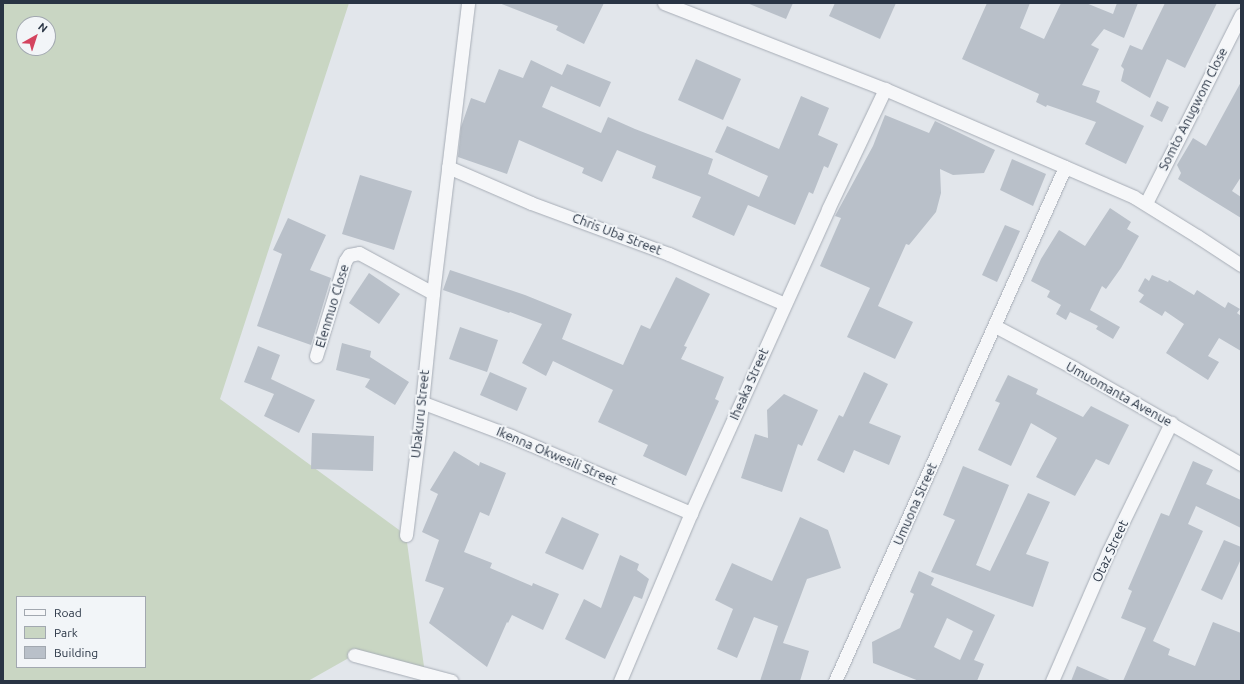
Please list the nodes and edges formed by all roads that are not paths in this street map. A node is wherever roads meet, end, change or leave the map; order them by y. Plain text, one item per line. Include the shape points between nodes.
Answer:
1 (468, 3) edge
2 (664, 3) edge
3 (1241, 15) edge
4 (885, 89) junction
5 (448, 167) junction
6 (1065, 167) junction
7 (1146, 203) junction
8 (1241, 265) edge
9 (433, 293) junction
10 (785, 304) junction
11 (995, 326) junction
12 (316, 356) dead end
13 (422, 402) junction
14 (1170, 423) junction
15 (1241, 464) edge
16 (691, 512) junction
17 (406, 535) dead end
18 (354, 655) dead end
19 (452, 681) edge
20 (620, 681) edge
21 (835, 681) edge
22 (1052, 681) edge

1 - 5 street, Ubakuru Street
2 - 4 street
3 - 7 street, Somto Anugwom Close
4 - 6 street
4 - 10 street, Iheaka Street
5 - 9 street, Ubakuru Street
5 - 10 street, Chris Uba Street via 531,203 670,254
6 - 7 street
6 - 11 street, Umuona Street
7 - 8 street
9 - 12 street, Elenmuo Close via 359,254 349,255 345,260
9 - 13 street, Ubakuru Street
10 - 16 street, Iheaka Street
11 - 14 street, Umuomanta Avenue
11 - 21 street, Umuona Street
13 - 16 street, Ikenna Okwesili Street via 511,436
13 - 17 street, Ubakuru Street
14 - 15 street, Umuomanta Avenue
14 - 22 street, Otaz Street via 1108,552
16 - 20 street, Iheaka Street
18 - 19 street

